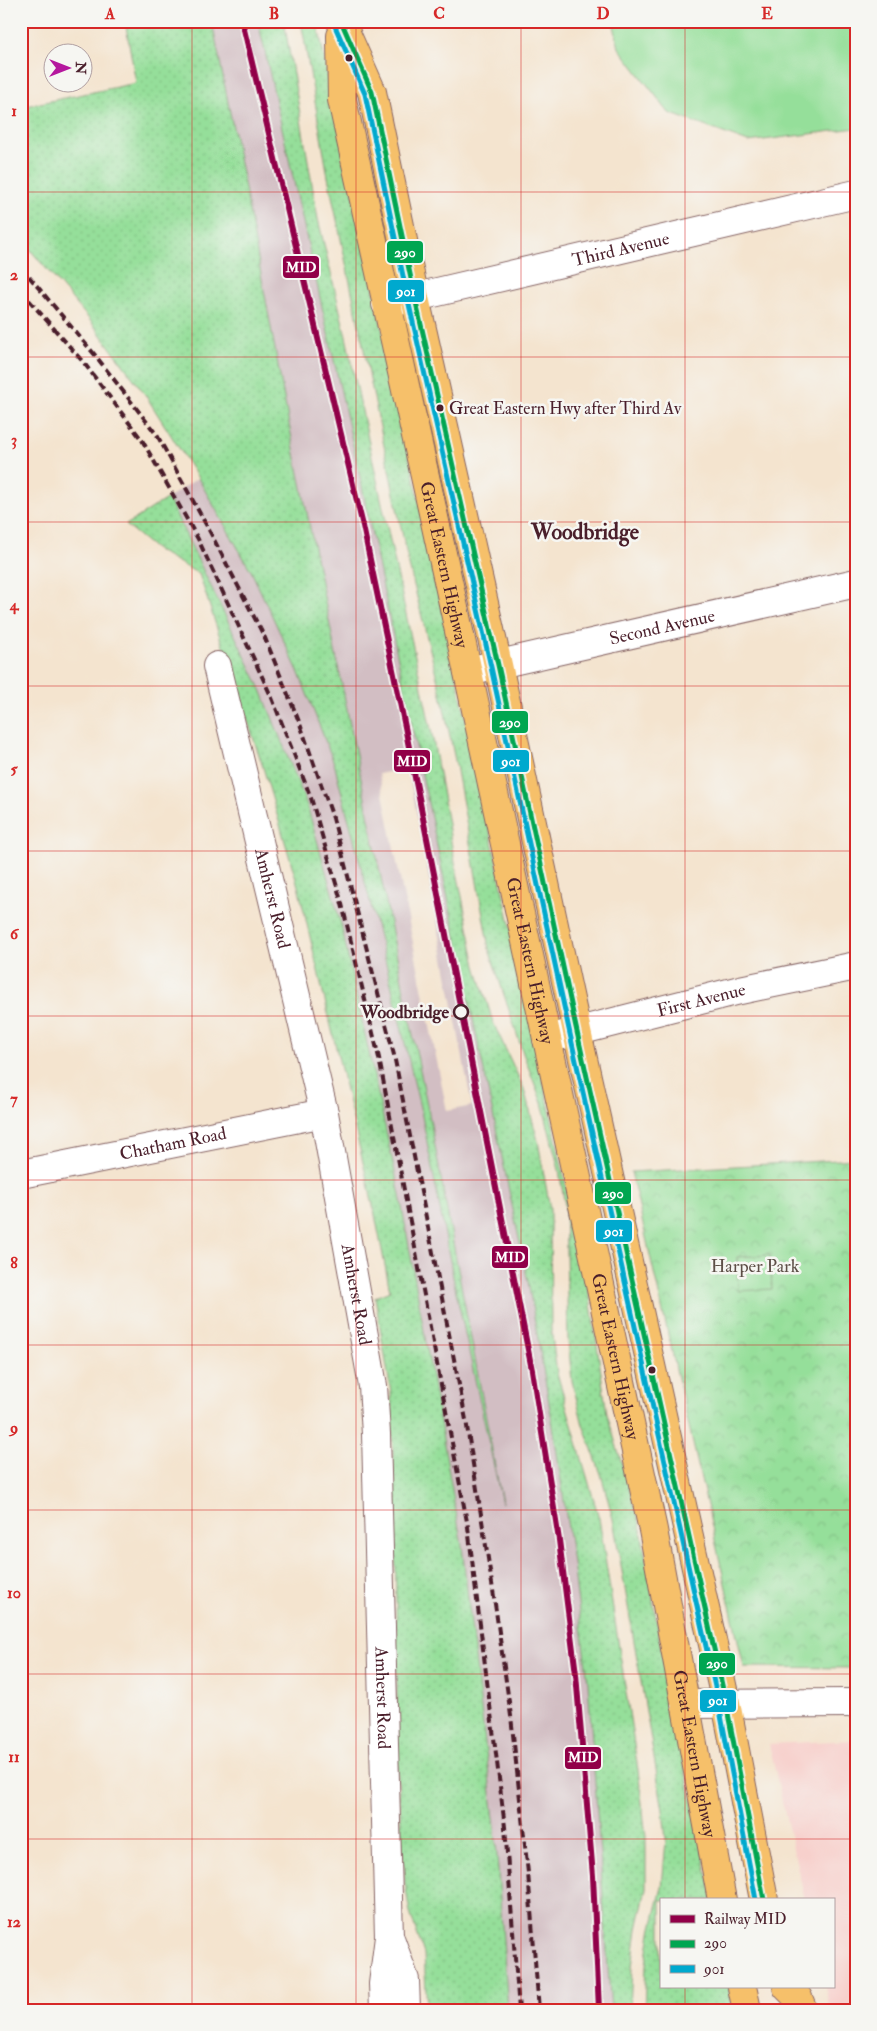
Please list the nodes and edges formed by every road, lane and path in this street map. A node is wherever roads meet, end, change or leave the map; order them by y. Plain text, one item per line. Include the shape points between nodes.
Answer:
1 (341, 22) edge
2 (856, 194) edge
3 (415, 298) junction
4 (386, 304) junction
5 (856, 583) edge
6 (498, 665) junction
7 (217, 666) dead end
8 (468, 671) junction
9 (856, 966) edge
10 (577, 1032) junction
11 (547, 1040) junction
12 (324, 1113) junction
13 (21, 1174) edge
14 (726, 1703) junction
15 (856, 1703) edge
16 (685, 1704) junction
17 (722, 1898) edge
18 (764, 1898) edge
19 (389, 1937) junction
20 (742, 1988) edge
21 (782, 1988) edge
22 (788, 1988) edge
23 (384, 2010) edge
24 (407, 2010) edge
25 (747, 2010) edge
26 (787, 2010) edge
27 (803, 2010) edge

1 - 3 highway, Great Eastern Highway via 372,92
1 - 4 highway, Great Eastern Highway via 342,100
2 - 3 street, Third Avenue
3 - 4 street, Third Avenue
3 - 6 highway, Great Eastern Highway
4 - 8 highway, Great Eastern Highway
5 - 6 street, Second Avenue
6 - 8 street, Second Avenue
6 - 10 highway, Great Eastern Highway
7 - 12 street, Amherst Road
8 - 11 highway, Great Eastern Highway
9 - 10 street, First Avenue via 740,990
10 - 11 street, First Avenue
10 - 14 highway, Great Eastern Highway
11 - 16 highway, Great Eastern Highway via 653,1530
12 - 13 street, Chatham Road
12 - 19 street, Amherst Road via 373,1386
14 - 15 street
14 - 16 street
14 - 18 highway, Great Eastern Highway
16 - 17 highway, Great Eastern Highway
19 - 23 street, Amherst Road via 383,1984
19 - 24 street, Amherst Road via 405,1980
20 - 25 highway
21 - 26 highway
22 - 27 highway via 798,1998

